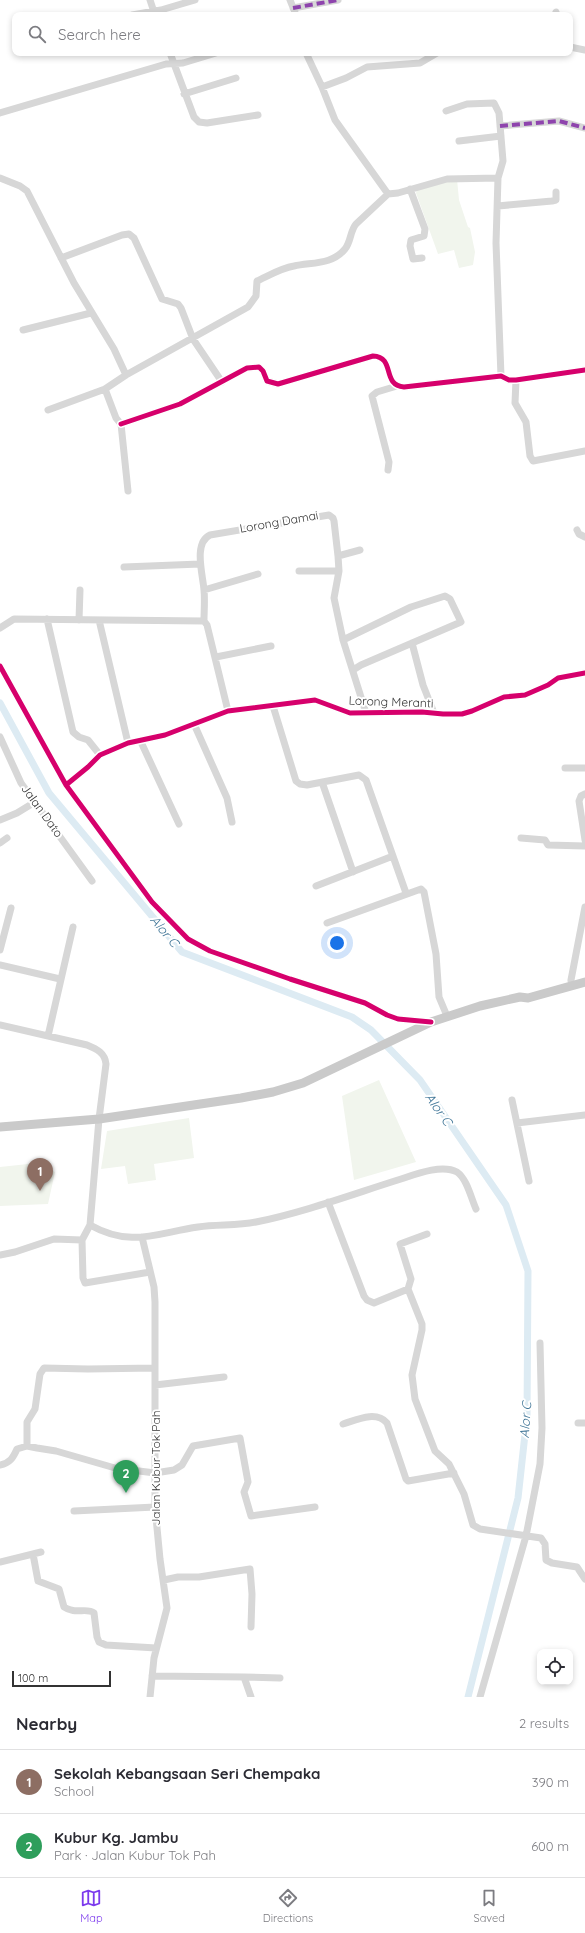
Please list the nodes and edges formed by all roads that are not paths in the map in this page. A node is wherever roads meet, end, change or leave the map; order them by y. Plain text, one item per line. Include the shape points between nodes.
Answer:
1 (150, 0) edge
2 (195, 0) edge
3 (290, 0) edge
4 (338, 0) edge
5 (295, 11) edge
6 (155, 12) edge
7 (158, 12) edge
8 (573, 48) edge
9 (585, 50) edge
10 (171, 56) edge
11 (206, 56) edge
12 (307, 56) edge
13 (432, 56) edge
14 (174, 64) junction
15 (236, 78) dead end
16 (322, 87) junction
17 (184, 94) junction
18 (446, 111) dead end
19 (0, 113) edge
20 (258, 115) dead end
21 (500, 126) junction
22 (585, 128) edge
23 (501, 136) junction
24 (459, 141) dead end
25 (0, 178) edge
26 (498, 178) junction
27 (410, 189) junction
28 (556, 192) dead end
29 (388, 194) junction
30 (498, 206) junction
31 (61, 258) junction
32 (422, 258) dead end
33 (92, 314) junction
34 (23, 330) dead end
35 (193, 339) junction
36 (585, 370) edge
37 (126, 375) junction
38 (501, 376) junction
39 (516, 380) junction
40 (222, 382) junction
41 (397, 386) junction
42 (105, 389) junction
43 (48, 410) dead end
44 (121, 424) junction
45 (585, 451) edge
46 (388, 470) dead end
47 (128, 491) dead end
48 (577, 530) dead end
49 (585, 537) edge
50 (360, 550) dead end
51 (338, 556) junction
52 (200, 564) junction
53 (124, 567) dead end
54 (299, 571) dead end
55 (338, 571) junction
56 (258, 574) dead end
57 (80, 590) dead end
58 (204, 590) junction
59 (47, 619) junction
60 (80, 620) junction
61 (99, 620) junction
62 (204, 621) junction
63 (0, 628) edge
64 (343, 640) junction
65 (412, 643) junction
66 (271, 646) dead end
67 (216, 657) junction
68 (0, 666) edge
69 (353, 670) junction
70 (585, 673) edge
71 (273, 706) junction
72 (228, 711) junction
73 (366, 713) junction
74 (434, 713) junction
75 (194, 724) junction
76 (0, 737) edge
77 (141, 742) junction
78 (128, 744) junction
79 (100, 755) junction
80 (565, 768) dead end
81 (585, 768) edge
82 (322, 782) junction
83 (66, 785) junction
84 (585, 794) edge
85 (35, 802) junction
86 (0, 820) edge
87 (232, 822) dead end
88 (179, 824) dead end
89 (7, 838) dead end
90 (521, 838) dead end
91 (585, 840) edge
92 (0, 843) edge
93 (585, 846) edge
94 (393, 856) junction
95 (353, 872) junction
96 (92, 881) dead end
97 (316, 886) dead end
98 (406, 893) junction
99 (11, 908) dead end
100 (585, 908) edge
101 (327, 923) dead end
102 (72, 926) dead end
103 (0, 950) edge
104 (0, 965) edge
105 (585, 976) edge
106 (60, 979) junction
107 (571, 980) junction
108 (585, 982) edge
109 (520, 997) junction
110 (447, 1016) junction
111 (431, 1022) junction
112 (0, 1025) edge
113 (48, 1036) junction
114 (512, 1100) dead end
115 (585, 1115) edge
116 (99, 1119) junction
117 (517, 1123) junction
118 (0, 1127) edge
119 (529, 1181) dead end
120 (328, 1202) junction
121 (476, 1209) dead end
122 (90, 1225) junction
123 (427, 1234) dead end
124 (142, 1237) junction
125 (82, 1240) junction
126 (0, 1255) edge
127 (150, 1272) junction
128 (408, 1289) junction
129 (540, 1343) dead end
130 (156, 1368) junction
131 (224, 1377) dead end
132 (155, 1385) junction
133 (343, 1424) dead end
134 (27, 1446) junction
135 (0, 1465) edge
136 (155, 1473) junction
137 (454, 1473) junction
138 (155, 1507) junction
139 (314, 1507) dead end
140 (74, 1511) dead end
141 (524, 1535) junction
142 (41, 1552) dead end
143 (33, 1554) junction
144 (0, 1562) edge
145 (164, 1580) junction
146 (585, 1580) edge
147 (251, 1627) dead end
148 (156, 1648) junction
149 (152, 1676) junction
150 (244, 1678) junction
151 (280, 1678) dead end
152 (150, 1697) edge
153 (251, 1697) edge
154 (480, 1697) edge

1 - 6 street
2 - 7 street
3 - 5 street
4 - 5 street
8 - 9 street
10 - 14 street
11 - 14 street
12 - 16 street
13 - 16 street via 420,63 367,67
14 - 17 street
14 - 19 street via 166,64
15 - 17 street
16 - 29 street via 335,120
17 - 20 street via 194,117 199,122
18 - 21 street via 467,104 494,103 499,113
21 - 22 street via 559,121
21 - 23 street
23 - 24 street
23 - 26 street via 503,161
25 - 31 street via 27,191
26 - 27 street via 447,179
26 - 30 street
27 - 29 street
27 - 32 street via 425,229 424,236 411,240 410,246 413,259
28 - 30 street via 556,200 552,201
29 - 35 street via 356,224 346,248 338,255 314,264 288,268 257,281 256,296 248,307
30 - 38 street via 496,243
31 - 33 street
31 - 35 street via 129,234 134,238 162,299 178,304 182,308
33 - 34 street
33 - 37 street via 114,349
35 - 37 street
35 - 40 street
36 - 39 street
37 - 42 street
38 - 39 street
38 - 41 street
39 - 45 street via 515,403 526,422 530,456 534,461
40 - 41 street via 247,368 259,367 267,381 278,384 379,356 387,363 390,378
40 - 44 street via 180,404
41 - 46 street via 372,396 389,462
42 - 43 street
42 - 44 street via 116,418
44 - 47 street
48 - 49 street
50 - 51 street
51 - 52 street, Lorong Damai via 333,518 324,514 205,537 202,542
51 - 55 street, Lorong Damai
52 - 53 street
52 - 58 street, Lorong Damai
54 - 55 street
55 - 64 street, Lorong Damai via 334,598
56 - 58 street
57 - 60 street
58 - 62 street, Lorong Damai
59 - 60 street
59 - 63 street via 14,618
59 - 79 street via 73,732 79,738 88,740
60 - 61 street
61 - 62 street
61 - 78 street
62 - 67 street, Lorong Damai
64 - 65 street via 411,607 445,596 450,599 461,622
64 - 69 street, Lorong Damai
65 - 69 street
65 - 74 street via 423,685
66 - 67 street
67 - 72 street, Lorong Damai
68 - 83 street
69 - 73 street, Lorong Damai
70 - 74 street, Lorong Meranti via 558,678 526,695 504,696 462,714
71 - 72 street, Lorong Meranti
71 - 73 street, Lorong Meranti via 315,700 350,713
71 - 82 street via 296,781 307,785
72 - 75 street, Lorong Meranti
73 - 74 street, Lorong Meranti
75 - 77 street, Lorong Meranti
75 - 87 street via 227,798
76 - 85 street, Jalan Dato via 21,783
77 - 78 street, Lorong Meranti
77 - 88 street
78 - 79 street, Lorong Meranti
79 - 83 street, Lorong Meranti
80 - 81 street
82 - 94 street via 354,775 363,777
82 - 95 street
83 - 111 street via 152,902 188,939 210,951 365,1002 398,1019
84 - 91 street via 579,801
85 - 86 street
85 - 96 street, Jalan Dato
89 - 92 street
90 - 93 street via 544,840 548,845
94 - 95 street
94 - 98 street
95 - 97 street
98 - 101 street
98 - 110 street via 421,889 424,892 436,954 438,997
99 - 103 street
100 - 107 street
102 - 106 street
104 - 106 street
105 - 107 main road
106 - 113 street
107 - 109 main road via 530,991
108 - 109 main road via 528,998
109 - 110 main road
110 - 111 main road
111 - 116 main road via 303,1083 273,1092
112 - 113 street
113 - 116 street via 87,1045 100,1051 106,1059
114 - 117 street
115 - 117 street
116 - 118 main road
116 - 122 street
117 - 119 street
120 - 121 street via 417,1173 448,1169 462,1177
120 - 124 street via 255,1222 198,1227
120 - 128 street via 367,1300 377,1302
122 - 124 street via 116,1236
122 - 125 street
123 - 128 street via 400,1244 411,1279
124 - 127 street, Jalan Kubur Tok Pah
125 - 126 street via 54,1239
125 - 127 street via 85,1283
127 - 130 street, Jalan Kubur Tok Pah via 155,1302
128 - 137 street via 422,1324 412,1375 415,1399 435,1451 450,1464
129 - 141 street via 542,1447
130 - 132 street, Jalan Kubur Tok Pah
130 - 134 street via 44,1368 40,1374 35,1409 27,1422
131 - 132 street
132 - 136 street, Jalan Kubur Tok Pah
133 - 137 street via 368,1417 384,1419 408,1481
134 - 135 street via 17,1449 8,1462
134 - 136 street via 56,1451 115,1468
136 - 138 street, Jalan Kubur Tok Pah
136 - 139 street via 174,1470 182,1465 193,1446 240,1438 248,1482 244,1492 250,1516
137 - 141 street via 464,1494 473,1525 480,1529
138 - 140 street
138 - 145 street, Jalan Kubur Tok Pah
141 - 146 street via 541,1538 544,1541 545,1557 548,1562 577,1566
141 - 154 street
142 - 143 street
143 - 144 street
143 - 148 street via 38,1581 58,1589 64,1607 72,1612 90,1610 94,1613 99,1642
145 - 147 street via 178,1577 200,1578 250,1569
145 - 148 street, Jalan Kubur Tok Pah via 167,1608
148 - 149 street, Jalan Kubur Tok Pah
149 - 150 street
149 - 152 street, Jalan Kubur Tok Pah
150 - 151 street
150 - 153 street via 250,1688

